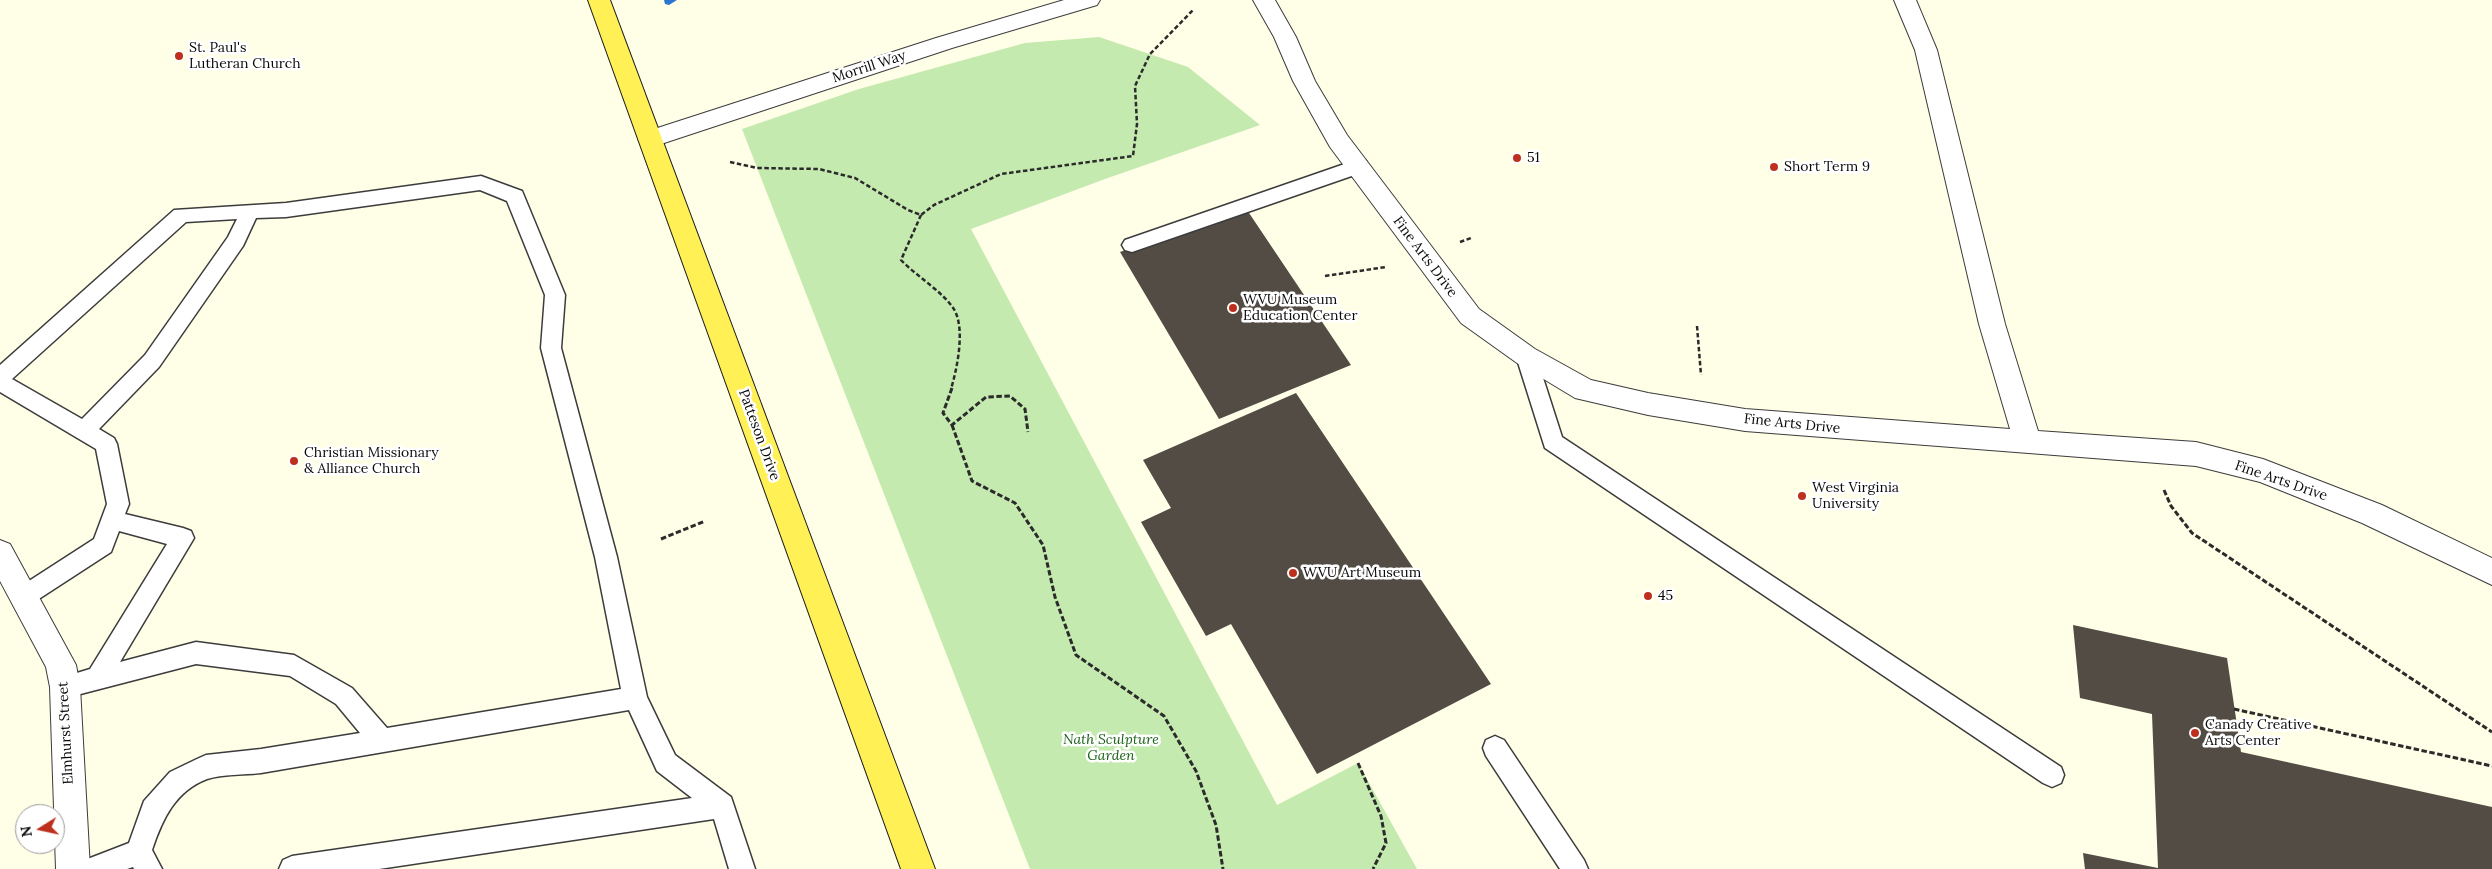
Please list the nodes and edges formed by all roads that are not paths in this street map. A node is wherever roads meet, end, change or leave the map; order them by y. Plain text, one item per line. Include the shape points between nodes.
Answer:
1 (599, 0) edge
2 (1090, 0) edge
3 (1264, 0) edge
4 (1906, 0) edge
5 (650, 139) junction
6 (1359, 166) junction
7 (250, 212) junction
8 (1132, 245) dead end
9 (1526, 356) junction
10 (0, 378) edge
11 (0, 382) edge
12 (84, 431) junction
13 (2027, 442) junction
14 (112, 520) junction
15 (0, 553) edge
16 (2492, 572) edge
17 (23, 597) junction
18 (98, 678) junction
19 (65, 687) junction
20 (635, 698) junction
21 (382, 740) junction
22 (1495, 748) dead end
23 (2052, 775) dead end
24 (722, 806) junction
25 (143, 861) edge
26 (73, 869) edge
27 (94, 869) edge
28 (292, 869) edge
29 (742, 869) edge
30 (918, 869) edge
31 (1575, 869) edge

1 - 5 main road, Patteson Drive
2 - 5 street, Morrill Way via 944,43
3 - 6 street, Fine Arts Drive via 1338,141
4 - 13 street via 1926,50 1992,324
5 - 30 main road, Patteson Drive
6 - 8 lane
6 - 9 street, Fine Arts Drive via 1470,316
7 - 10 lane via 181,215
7 - 12 lane via 236,241 152,362
7 - 20 lane via 481,183 515,196 555,295 551,348 606,557
9 - 13 street, Fine Arts Drive via 1585,390 1648,404 1744,420 1842,430
9 - 23 lane via 1553,442
11 - 12 lane
12 - 14 lane via 106,444 118,504
13 - 16 street, Fine Arts Drive via 2196,454 2263,471 2372,514
14 - 17 lane via 102,545
14 - 18 lane via 183,538
15 - 17 street, Elmhurst Street
17 - 19 street, Elmhurst Street via 61,665
18 - 19 lane
18 - 21 lane via 196,653 294,666 344,696
19 - 26 street, Elmhurst Street
20 - 21 lane
20 - 24 lane via 666,763
21 - 25 lane via 206,767 179,780 153,810
22 - 31 lane
24 - 28 lane
24 - 29 lane
25 - 27 lane

